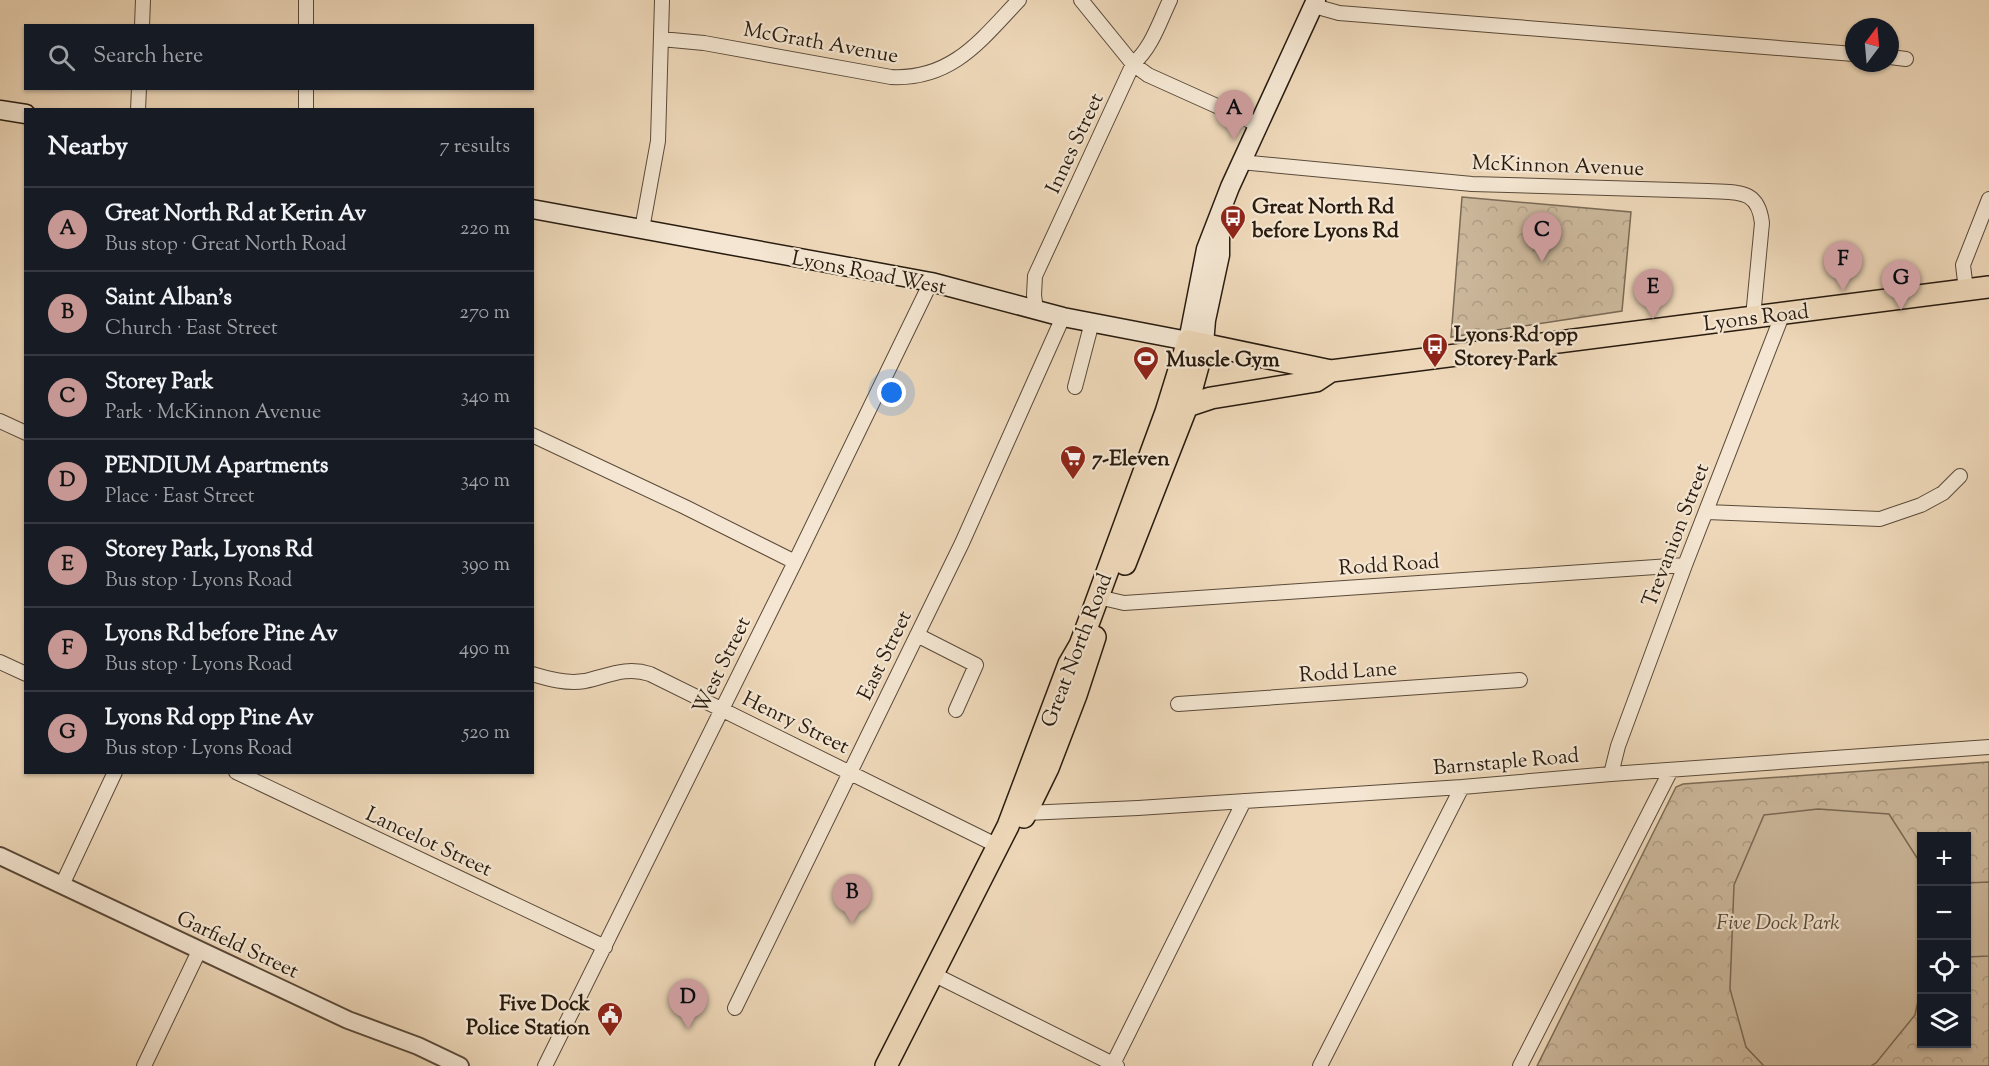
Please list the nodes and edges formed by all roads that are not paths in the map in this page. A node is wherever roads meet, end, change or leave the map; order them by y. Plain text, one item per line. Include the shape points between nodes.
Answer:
1 (143, 0) edge
2 (306, 0) edge
3 (662, 0) edge
4 (1019, 0) edge
5 (1081, 0) edge
6 (1170, 0) edge
7 (1315, 3) edge
8 (142, 24) edge
9 (306, 24) edge
10 (661, 39) junction
11 (1845, 53) edge
12 (1899, 58) edge
13 (1906, 58) dead end
14 (1133, 64) junction
15 (139, 90) edge
16 (306, 90) edge
17 (138, 108) edge
18 (306, 108) edge
19 (0, 110) edge
20 (24, 114) edge
21 (1258, 125) junction
22 (1240, 162) junction
23 (1989, 198) edge
24 (534, 209) edge
25 (642, 229) junction
26 (931, 282) junction
27 (1989, 287) edge
28 (1966, 290) junction
29 (1036, 310) junction
30 (1783, 313) junction
31 (1063, 316) junction
32 (1753, 317) junction
33 (1092, 322) junction
34 (1196, 343) junction
35 (1330, 371) junction
36 (1075, 387) dead end
37 (1186, 406) junction
38 (0, 421) edge
39 (24, 432) edge
40 (534, 436) edge
41 (1960, 476) dead end
42 (1707, 512) junction
43 (795, 562) junction
44 (1685, 565) junction
45 (1104, 599) junction
46 (917, 635) junction
47 (0, 662) edge
48 (24, 673) edge
49 (534, 674) edge
50 (1520, 680) dead end
51 (1178, 704) dead end
52 (722, 709) junction
53 (956, 710) dead end
54 (1989, 747) edge
55 (1671, 770) junction
56 (850, 771) junction
57 (114, 774) edge
58 (240, 774) edge
59 (1611, 774) junction
60 (1461, 786) junction
61 (1244, 801) junction
62 (1026, 813) junction
63 (998, 846) junction
64 (0, 856) edge
65 (62, 885) junction
66 (604, 947) junction
67 (199, 951) junction
68 (938, 976) junction
69 (735, 1008) dead end
70 (1114, 1065) edge
71 (144, 1066) edge
72 (460, 1066) edge
73 (545, 1066) edge
74 (886, 1066) edge
75 (900, 1066) edge
76 (1320, 1066) edge
77 (1520, 1066) edge

1 - 8 street
2 - 9 street
3 - 10 street
4 - 10 street, McGrath Avenue via 962,57 939,70 917,76 891,77 704,43
5 - 14 street
6 - 14 street, Innes Street via 1150,44
7 - 11 street via 1339,13
7 - 21 main road, Great North Road
10 - 25 street via 658,141
12 - 13 street
14 - 21 street via 1148,75
14 - 29 street, Innes Street via 1035,276
15 - 17 street
16 - 18 street
19 - 20 main road
21 - 22 main road, Great North Road
22 - 32 street, McKinnon Avenue via 1472,184 1743,194 1760,209 1762,223
22 - 34 main road, Great North Road via 1220,216 1220,255 1206,320
23 - 28 street via 1963,265
24 - 25 main road, Lyons Road West
25 - 26 main road, Lyons Road West
26 - 29 main road, Lyons Road West
26 - 43 street, West Street
27 - 28 main road, Lyons Road
28 - 30 main road, Lyons Road
29 - 31 main road, Lyons Road West
30 - 32 main road, Lyons Road
30 - 42 street, Trevanion Street
31 - 33 main road, Lyons Road West
31 - 46 street, East Street
32 - 35 main road, Lyons Road
33 - 34 main road, Lyons Road West
33 - 36 street
34 - 35 main road, Lyons Road
34 - 37 main road, Great North Road
34 - 45 main road, Great North Road via 1166,411
35 - 37 main road via 1316,381 1211,398
37 - 45 main road, Great North Road
38 - 39 street
40 - 43 street
41 - 42 street via 1921,505 1880,519
42 - 44 street, Trevanion Street
43 - 52 street, West Street
44 - 45 street, Rodd Road via 1124,603
44 - 59 street, Trevanion Street
45 - 62 main road, Great North Road via 1048,768
45 - 63 main road, Great North Road via 1069,664
46 - 53 street via 976,665
46 - 56 street, East Street
47 - 48 street
49 - 52 street, Henry Street via 566,682 640,671
50 - 51 street, Rodd Lane
52 - 56 street, Henry Street
52 - 66 street, West Street
54 - 55 street, Barnstaple Road
55 - 59 street, Barnstaple Road
55 - 77 street
56 - 63 street, Henry Street
56 - 69 street, East Street
57 - 65 street
58 - 66 street, Lancelot Street
59 - 60 street, Barnstaple Road
60 - 61 street, Barnstaple Road
60 - 76 street
61 - 62 street, Barnstaple Road
61 - 70 street
62 - 68 main road, Great North Road
63 - 68 main road, Great North Road
64 - 65 street, Garfield Street
65 - 67 street, Garfield Street
66 - 73 street, West Street
67 - 71 street
67 - 72 street, Garfield Street via 348,1020
68 - 70 street
68 - 74 main road, Great North Road
68 - 75 main road, Great North Road

